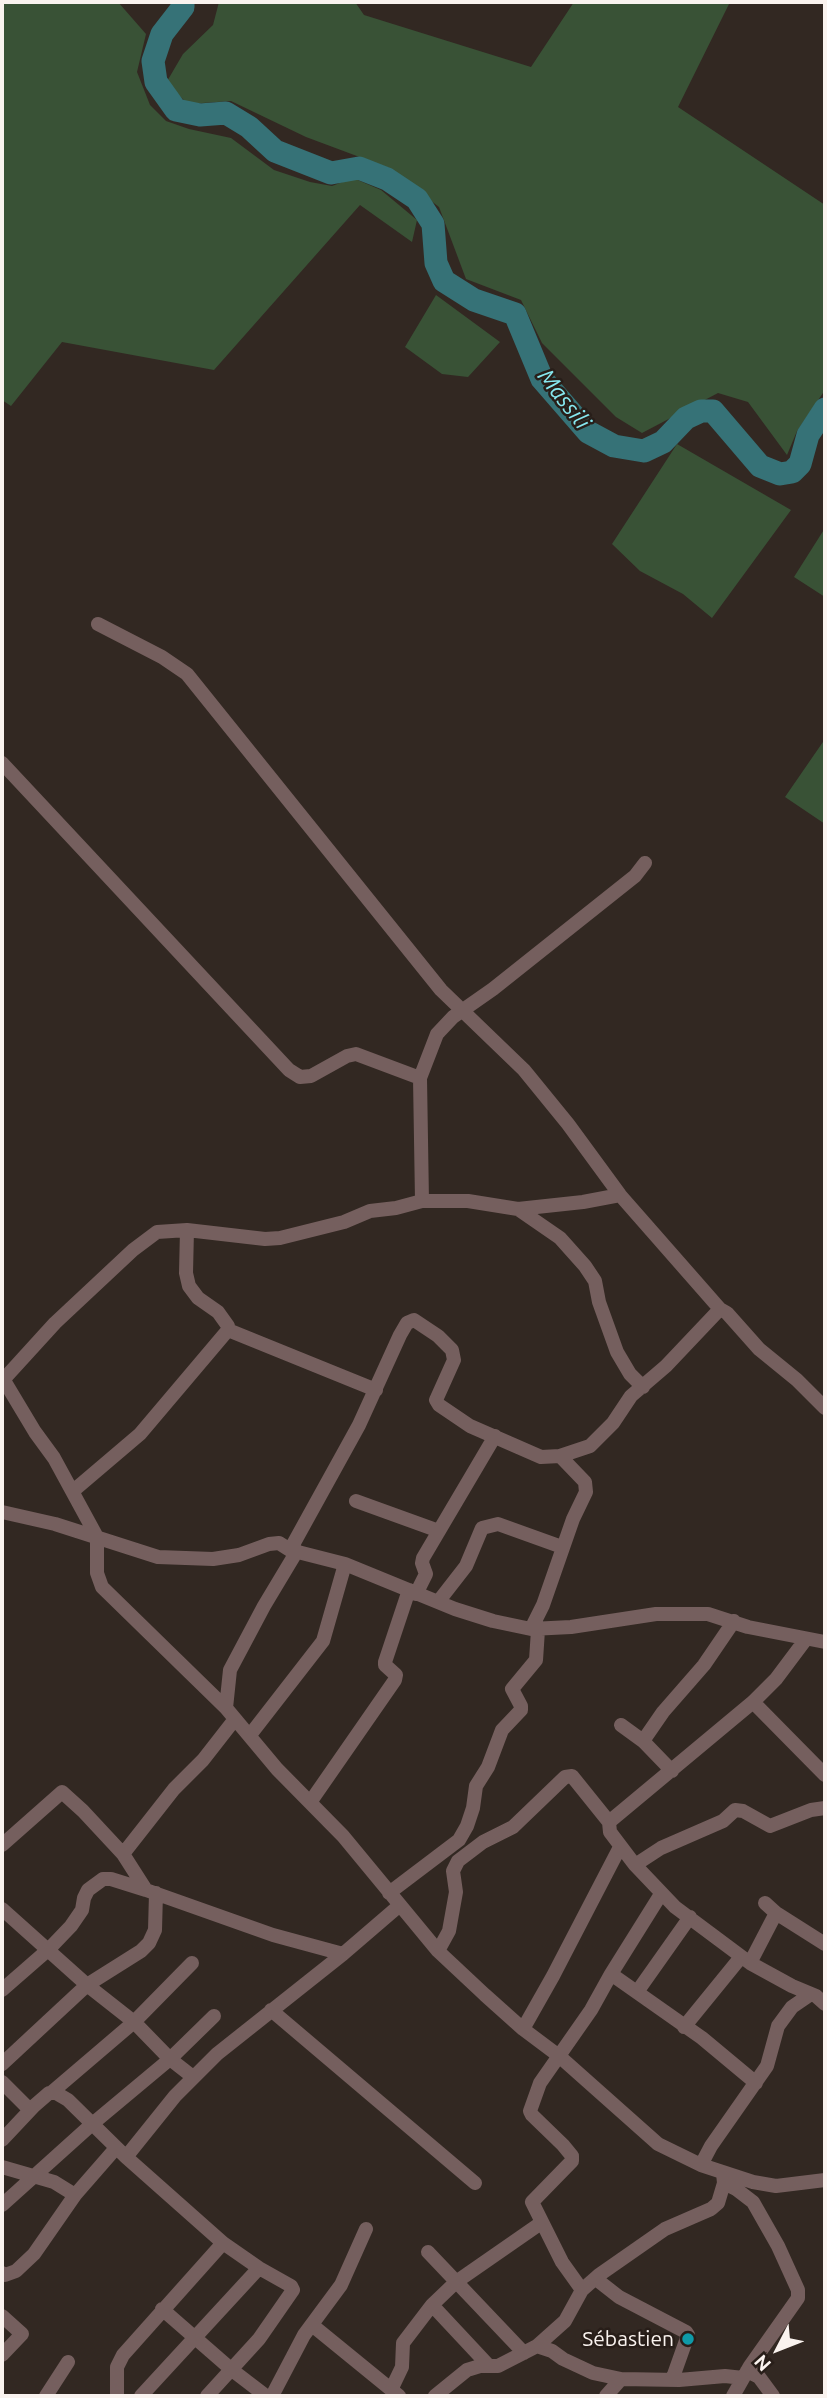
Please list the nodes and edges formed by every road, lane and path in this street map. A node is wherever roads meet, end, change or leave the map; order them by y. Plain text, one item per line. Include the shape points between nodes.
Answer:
1 (98, 624) dead end
2 (2, 763) edge
3 (645, 863) dead end
4 (461, 1011) junction
5 (420, 1078) junction
6 (620, 1195) junction
7 (422, 1201) junction
8 (518, 1209) junction
9 (187, 1230) junction
10 (719, 1309) junction
11 (228, 1330) junction
12 (3, 1379) edge
13 (643, 1387) junction
14 (376, 1390) junction
15 (825, 1408) edge
16 (495, 1436) junction
17 (560, 1456) junction
18 (73, 1491) junction
19 (356, 1501) dead end
20 (2, 1511) edge
21 (439, 1531) junction
22 (97, 1537) junction
23 (562, 1547) junction
24 (294, 1550) junction
25 (345, 1564) junction
26 (412, 1592) junction
27 (438, 1602) junction
28 (734, 1621) junction
29 (535, 1630) junction
30 (819, 1639) edge
31 (753, 1702) junction
32 (230, 1714) junction
33 (621, 1725) dead end
34 (250, 1735) junction
35 (643, 1741) junction
36 (672, 1771) junction
37 (825, 1775) edge
38 (311, 1801) junction
39 (825, 1808) edge
40 (609, 1822) junction
41 (2, 1845) edge
42 (620, 1847) junction
43 (123, 1854) junction
44 (635, 1865) junction
45 (151, 1891) junction
46 (389, 1893) junction
47 (661, 1894) junction
48 (400, 1905) junction
49 (2, 1909) edge
50 (690, 1917) junction
51 (825, 1944) edge
52 (49, 1949) junction
53 (438, 1951) junction
54 (343, 1954) junction
55 (746, 1960) junction
56 (192, 1963) dead end
57 (611, 1974) junction
58 (88, 1985) junction
59 (2, 1990) edge
60 (636, 1992) junction
61 (819, 1995) edge
62 (271, 2010) junction
63 (214, 2016) dead end
64 (134, 2022) junction
65 (684, 2027) junction
66 (523, 2028) junction
67 (559, 2056) junction
68 (4, 2057) edge
69 (170, 2059) junction
70 (193, 2077) junction
71 (2, 2082) edge
72 (756, 2082) junction
73 (52, 2092) junction
74 (30, 2110) junction
75 (91, 2125) junction
76 (2, 2140) edge
77 (121, 2152) junction
78 (701, 2165) junction
79 (2, 2167) edge
80 (36, 2176) junction
81 (723, 2178) junction
82 (825, 2180) edge
83 (475, 2183) dead end
84 (75, 2195) junction
85 (2, 2205) edge
86 (541, 2224) junction
87 (366, 2229) dead end
88 (223, 2243) junction
89 (428, 2252) dead end
90 (258, 2268) junction
91 (2, 2273) edge
92 (596, 2279) junction
93 (456, 2282) junction
94 (582, 2290) junction
95 (432, 2305) junction
96 (162, 2309) junction
97 (2, 2316) edge
98 (312, 2325) junction
99 (195, 2338) junction
100 (530, 2350) junction
101 (2, 2356) edge
102 (68, 2362) dead end
103 (489, 2366) junction
104 (232, 2370) junction
105 (745, 2375) junction
106 (621, 2379) junction
107 (672, 2380) junction
108 (395, 2393) edge
109 (46, 2396) edge
110 (117, 2396) edge
111 (141, 2396) edge
112 (207, 2396) edge
113 (266, 2396) edge
114 (272, 2396) edge
115 (435, 2396) edge
116 (606, 2396) edge
117 (733, 2396) edge
118 (773, 2396) edge

1 - 4 street via 187,674
2 - 5 street via 289,1070 300,1077 311,1076 356,1054
3 - 4 street via 587,915
4 - 5 street via 436,1034
4 - 6 street via 524,1070
5 - 7 street
6 - 8 street
6 - 10 street
7 - 8 street via 468,1201
7 - 9 street via 280,1238
8 - 13 street via 560,1238 585,1266 595,1281 617,1352
9 - 11 street via 189,1286 218,1312
9 - 12 street via 157,1232 133,1250
10 - 13 street
10 - 15 street
11 - 14 street
11 - 18 street via 140,1434
12 - 18 street
13 - 17 street via 590,1446
14 - 16 street via 400,1335 414,1320 452,1350 454,1360 436,1400 439,1405
14 - 24 street
16 - 17 street via 541,1457
16 - 21 street
17 - 23 street via 586,1486
18 - 22 street
19 - 21 street
20 - 22 street
21 - 26 street via 423,1558 426,1574
22 - 24 street via 158,1557 213,1559 279,1543
22 - 32 street via 97,1573 102,1587
23 - 27 street via 498,1524 482,1528 466,1566
23 - 29 street
24 - 25 street
24 - 32 street via 230,1670
25 - 26 street
25 - 34 street via 324,1641
26 - 27 street
26 - 38 street via 385,1662 395,1680
27 - 29 street
28 - 29 street via 708,1614 656,1614
28 - 30 street
28 - 35 street
29 - 46 street via 536,1660 512,1689 521,1710 502,1730 476,1786 467,1826 458,1840
30 - 31 street
31 - 36 street
31 - 37 street
32 - 34 street
32 - 43 street via 203,1759
33 - 35 street
34 - 38 street
35 - 36 street
36 - 40 street
38 - 46 street
39 - 44 street via 770,1826 735,1810 723,1821 661,1848
40 - 42 street
40 - 53 street via 572,1776 565,1777 513,1827 458,1861 453,1871 456,1892 449,1931
41 - 43 street via 62,1792
42 - 44 street
42 - 66 street
43 - 45 street
44 - 47 street
45 - 52 street via 111,1879 99,1882 86,1893 77,1919
45 - 54 street via 273,1935
45 - 58 street via 156,1922 151,1940
46 - 48 street
47 - 50 street
47 - 57 street
48 - 53 street
48 - 54 street
49 - 52 street
50 - 55 street
50 - 60 street
51 - 55 street via 771,1908
52 - 58 street
52 - 59 street
53 - 66 street
54 - 62 street
55 - 61 street
55 - 65 street
56 - 64 street
57 - 60 street
57 - 67 street
58 - 64 street
58 - 68 street
60 - 65 street
61 - 72 street via 792,2007 778,2025 767,2066
62 - 70 street
62 - 83 street
63 - 69 street
64 - 69 street
64 - 73 street
65 - 72 street
66 - 67 street
67 - 78 street via 658,2144
67 - 86 street via 540,2083 530,2112 572,2159 533,2199
69 - 70 street
69 - 75 street
70 - 77 street
71 - 74 street
72 - 78 street
73 - 74 street
73 - 75 street via 68,2100
74 - 76 street
75 - 77 street
75 - 80 street
77 - 84 street
77 - 88 street
78 - 81 street
79 - 80 street
80 - 84 street
80 - 85 street
81 - 82 street via 776,2186
81 - 92 street via 720,2201 711,2209 665,2229
81 - 105 street via 753,2202 798,2290 798,2298
84 - 91 street via 34,2253 16,2271
86 - 93 street
86 - 94 street
87 - 98 street via 341,2285
88 - 90 street
88 - 96 street
89 - 93 street
90 - 99 street
90 - 104 street via 293,2290
92 - 94 street
92 - 107 street via 619,2297 686,2333
93 - 95 street
93 - 100 street
94 - 100 street via 565,2321
95 - 103 street
95 - 108 street via 403,2343
96 - 99 street
96 - 110 street via 119,2361
97 - 101 street via 22,2334
98 - 108 street
98 - 114 street
99 - 104 street
99 - 111 street
100 - 103 street
100 - 106 street via 552,2351 593,2373
102 - 109 street
103 - 115 street via 467,2371
104 - 112 street
104 - 113 street
105 - 107 street
105 - 117 street
105 - 118 street via 759,2377
106 - 107 street
106 - 116 street

